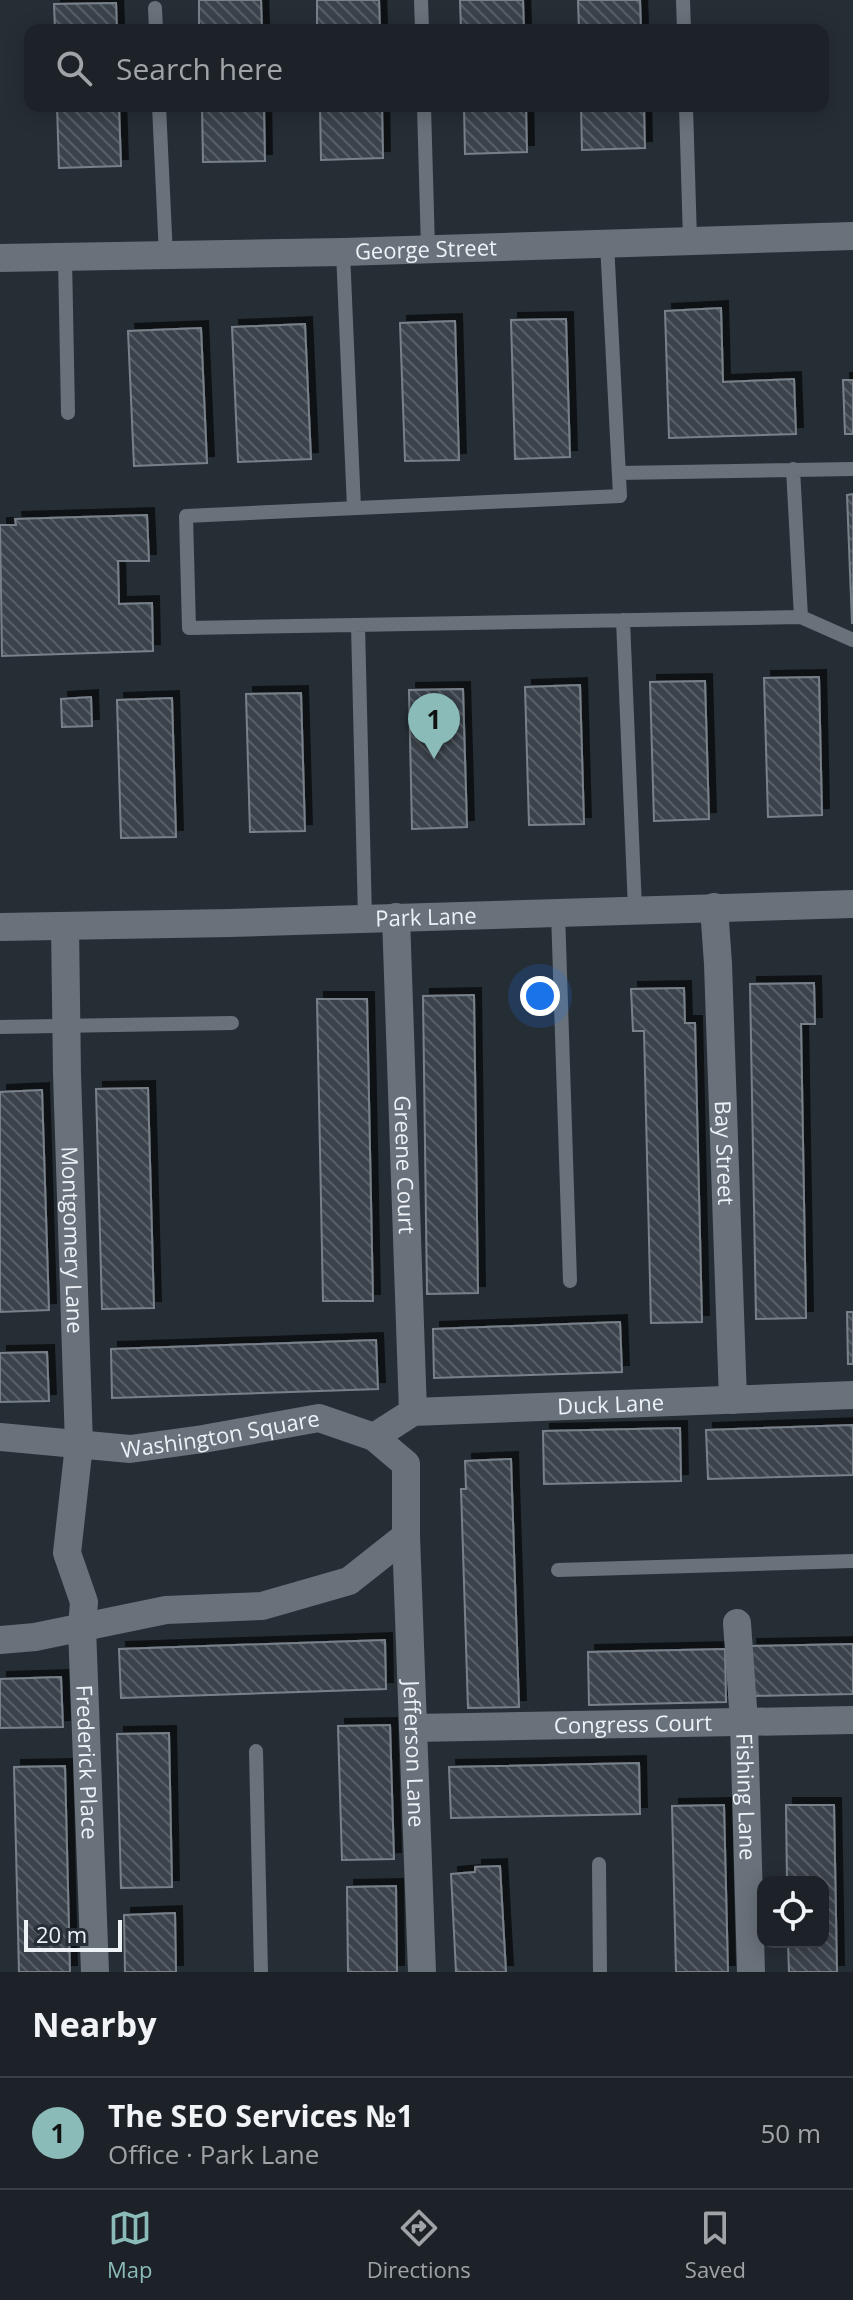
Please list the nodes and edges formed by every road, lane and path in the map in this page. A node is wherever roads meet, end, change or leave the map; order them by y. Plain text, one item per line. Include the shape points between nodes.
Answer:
1 (421, 0) edge
2 (683, 0) edge
3 (155, 8) dead end
4 (156, 24) edge
5 (422, 24) edge
6 (684, 24) edge
7 (159, 112) edge
8 (424, 112) edge
9 (686, 112) edge
10 (853, 236) edge
11 (690, 240) junction
12 (607, 243) junction
13 (428, 249) junction
14 (343, 252) junction
15 (166, 256) junction
16 (0, 258) edge
17 (65, 258) junction
18 (68, 413) dead end
19 (793, 469) junction
20 (853, 469) edge
21 (619, 473) junction
22 (354, 508) junction
23 (801, 617) junction
24 (623, 620) junction
25 (358, 625) junction
26 (853, 640) edge
27 (853, 904) edge
28 (714, 907) junction
29 (635, 909) junction
30 (558, 912) junction
31 (396, 917) junction
32 (365, 918) junction
33 (65, 926) junction
34 (0, 927) edge
35 (232, 1023) dead end
36 (66, 1026) junction
37 (0, 1027) edge
38 (570, 1281) dead end
39 (853, 1395) edge
40 (733, 1400) junction
41 (413, 1412) junction
42 (0, 1437) edge
43 (374, 1437) junction
44 (79, 1445) junction
45 (406, 1536) junction
46 (67, 1553) joint
47 (853, 1561) edge
48 (558, 1570) dead end
49 (737, 1623) dead end
50 (82, 1628) junction
51 (0, 1640) edge
52 (853, 1720) edge
53 (744, 1722) junction
54 (413, 1728) junction
55 (256, 1751) dead end
56 (599, 1864) dead end
57 (95, 1972) edge
58 (261, 1972) edge
59 (422, 1972) edge
60 (600, 1972) edge
61 (751, 1972) edge

1 - 5 lane
2 - 6 lane
3 - 4 lane
7 - 15 lane
8 - 13 lane
9 - 11 lane
10 - 11 street, George Street
11 - 12 street, George Street
12 - 13 street, George Street
12 - 21 lane
13 - 14 street, George Street
14 - 15 street, George Street
14 - 22 lane
15 - 17 street, George Street
16 - 17 street, George Street
17 - 18 lane
19 - 20 lane
19 - 21 lane
19 - 23 lane
21 - 22 lane via 620,496
22 - 25 lane via 186,516 189,628
23 - 24 lane
23 - 26 lane
24 - 25 lane
24 - 29 lane
25 - 32 lane
27 - 28 street, Park Lane
28 - 29 street, Park Lane
28 - 40 street, Bay Street
29 - 30 street, Park Lane
30 - 31 street, Park Lane
30 - 38 lane
31 - 32 street, Park Lane
31 - 41 street, Greene Court
32 - 33 street, Park Lane
33 - 34 street, Park Lane
33 - 36 street, Montgomery Lane
35 - 36 lane
36 - 37 lane
36 - 44 street, Montgomery Lane
39 - 40 street, Duck Lane
40 - 41 street, Duck Lane
41 - 43 street
42 - 44 street, Washington Square
43 - 44 street, Washington Square via 319,1418 130,1449
43 - 45 street, Washington Square via 406,1464
44 - 46 street, Montgomery Lane
45 - 50 street via 349,1581 262,1606 166,1610
45 - 54 street, Jefferson Lane
46 - 50 street, Frederick Place via 84,1602
47 - 48 lane
49 - 53 street, Fishing Lane
50 - 51 street
50 - 57 street, Frederick Place
52 - 53 street, Congress Court
53 - 54 street, Congress Court
53 - 61 street, Fishing Lane
54 - 59 street, Jefferson Lane
55 - 58 lane
56 - 60 lane

